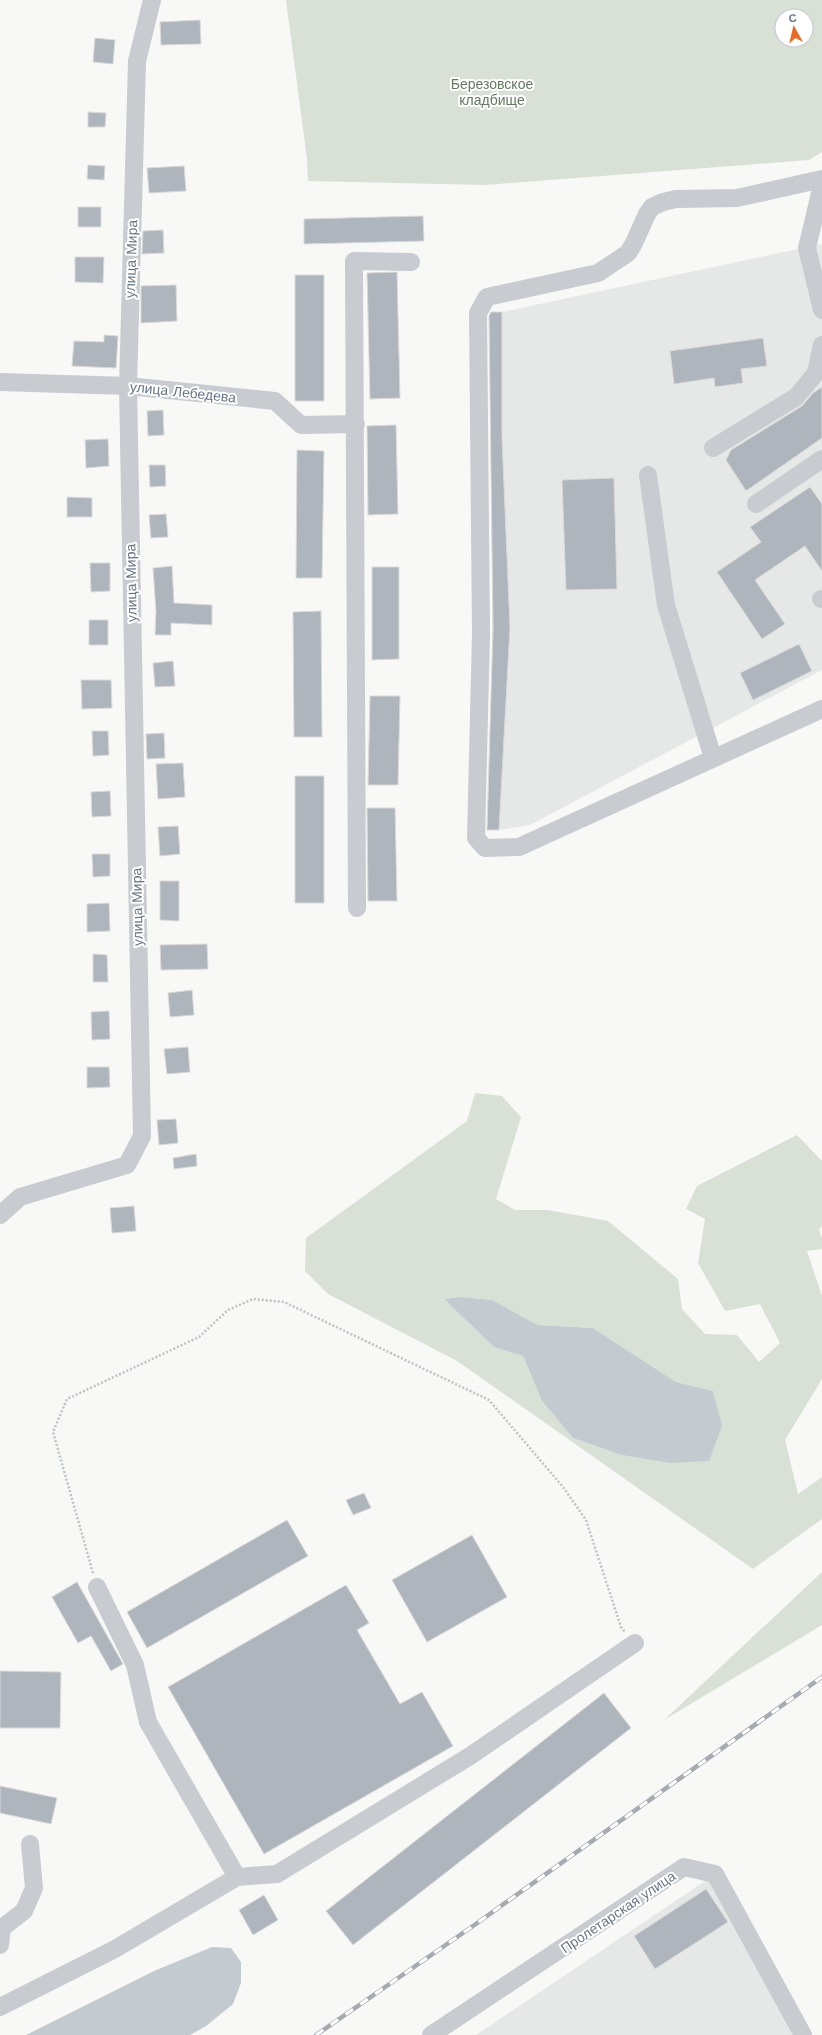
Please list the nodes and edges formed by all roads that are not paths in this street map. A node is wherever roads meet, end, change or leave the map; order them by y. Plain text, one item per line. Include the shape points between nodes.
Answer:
1 (152, 0) edge
2 (822, 179) edge
3 (822, 184) edge
4 (411, 262) dead end
5 (819, 279) edge
6 (822, 310) edge
7 (822, 345) edge
8 (0, 382) edge
9 (128, 386) junction
10 (356, 424) junction
11 (713, 448) dead end
12 (822, 459) edge
13 (648, 475) dead end
14 (756, 504) dead end
15 (822, 709) edge
16 (713, 758) junction
17 (357, 908) dead end
18 (0, 1215) edge
19 (97, 1587) road end
20 (634, 1643) road end
21 (30, 1844) dead end
22 (237, 1877) junction
23 (0, 1945) edge
24 (0, 2007) edge
25 (431, 2035) edge
26 (803, 2035) edge

1 - 9 street, улица Мира via 137,61
2 - 16 street via 737,198 676,199 663,202 652,207 628,253 619,261 598,273 487,297 478,313 481,634 476,838 485,848 519,847
3 - 5 street via 807,248
4 - 10 street via 354,261
5 - 6 street
7 - 11 street via 816,373 796,397
8 - 9 street, улица Лебедева
9 - 10 street, улица Лебедева via 275,401 301,425
9 - 18 street, улица Мира via 142,1136 128,1165 20,1197
10 - 17 street
12 - 14 street
13 - 16 street via 666,605
15 - 16 street
19 - 22 street via 135,1665 148,1722
20 - 22 street via 470,1756 277,1874
21 - 23 street via 34,1888 24,1911 2,1928
22 - 24 street via 115,1949
25 - 26 street, Пролетарская улица via 684,1867 715,1874

